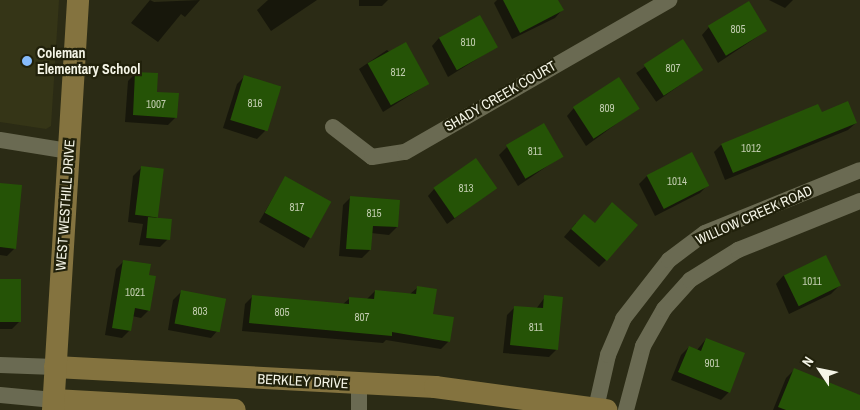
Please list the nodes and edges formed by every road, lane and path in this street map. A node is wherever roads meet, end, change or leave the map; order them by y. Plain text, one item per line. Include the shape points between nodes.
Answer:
1 (78, 0) edge
2 (669, 0) edge
3 (333, 127) dead end
4 (0, 140) edge
5 (69, 151) junction
6 (860, 170) edge
7 (860, 201) edge
8 (0, 365) edge
9 (55, 367) junction
10 (359, 384) junction
11 (0, 395) edge
12 (54, 405) edge
13 (601, 409) edge
14 (235, 410) edge
15 (358, 410) edge
16 (626, 410) edge

1 - 5 street, WEST WESTHILL DRIVE
2 - 3 street, SHADY CREEK COURT via 405,152 372,157
4 - 5 street
5 - 9 street, WEST WESTHILL DRIVE
6 - 13 street, WILLOW CREEK ROAD via 705,233 669,260 623,319 608,355
7 - 16 street, WILLOW CREEK ROAD via 720,258 690,280 664,309 643,346
8 - 9 street, BERKLEY DRIVE
9 - 10 street, BERKLEY DRIVE
9 - 12 street, WEST WESTHILL DRIVE
10 - 13 street, BERKLEY DRIVE via 435,387
10 - 15 street
11 - 12 street
12 - 14 street

